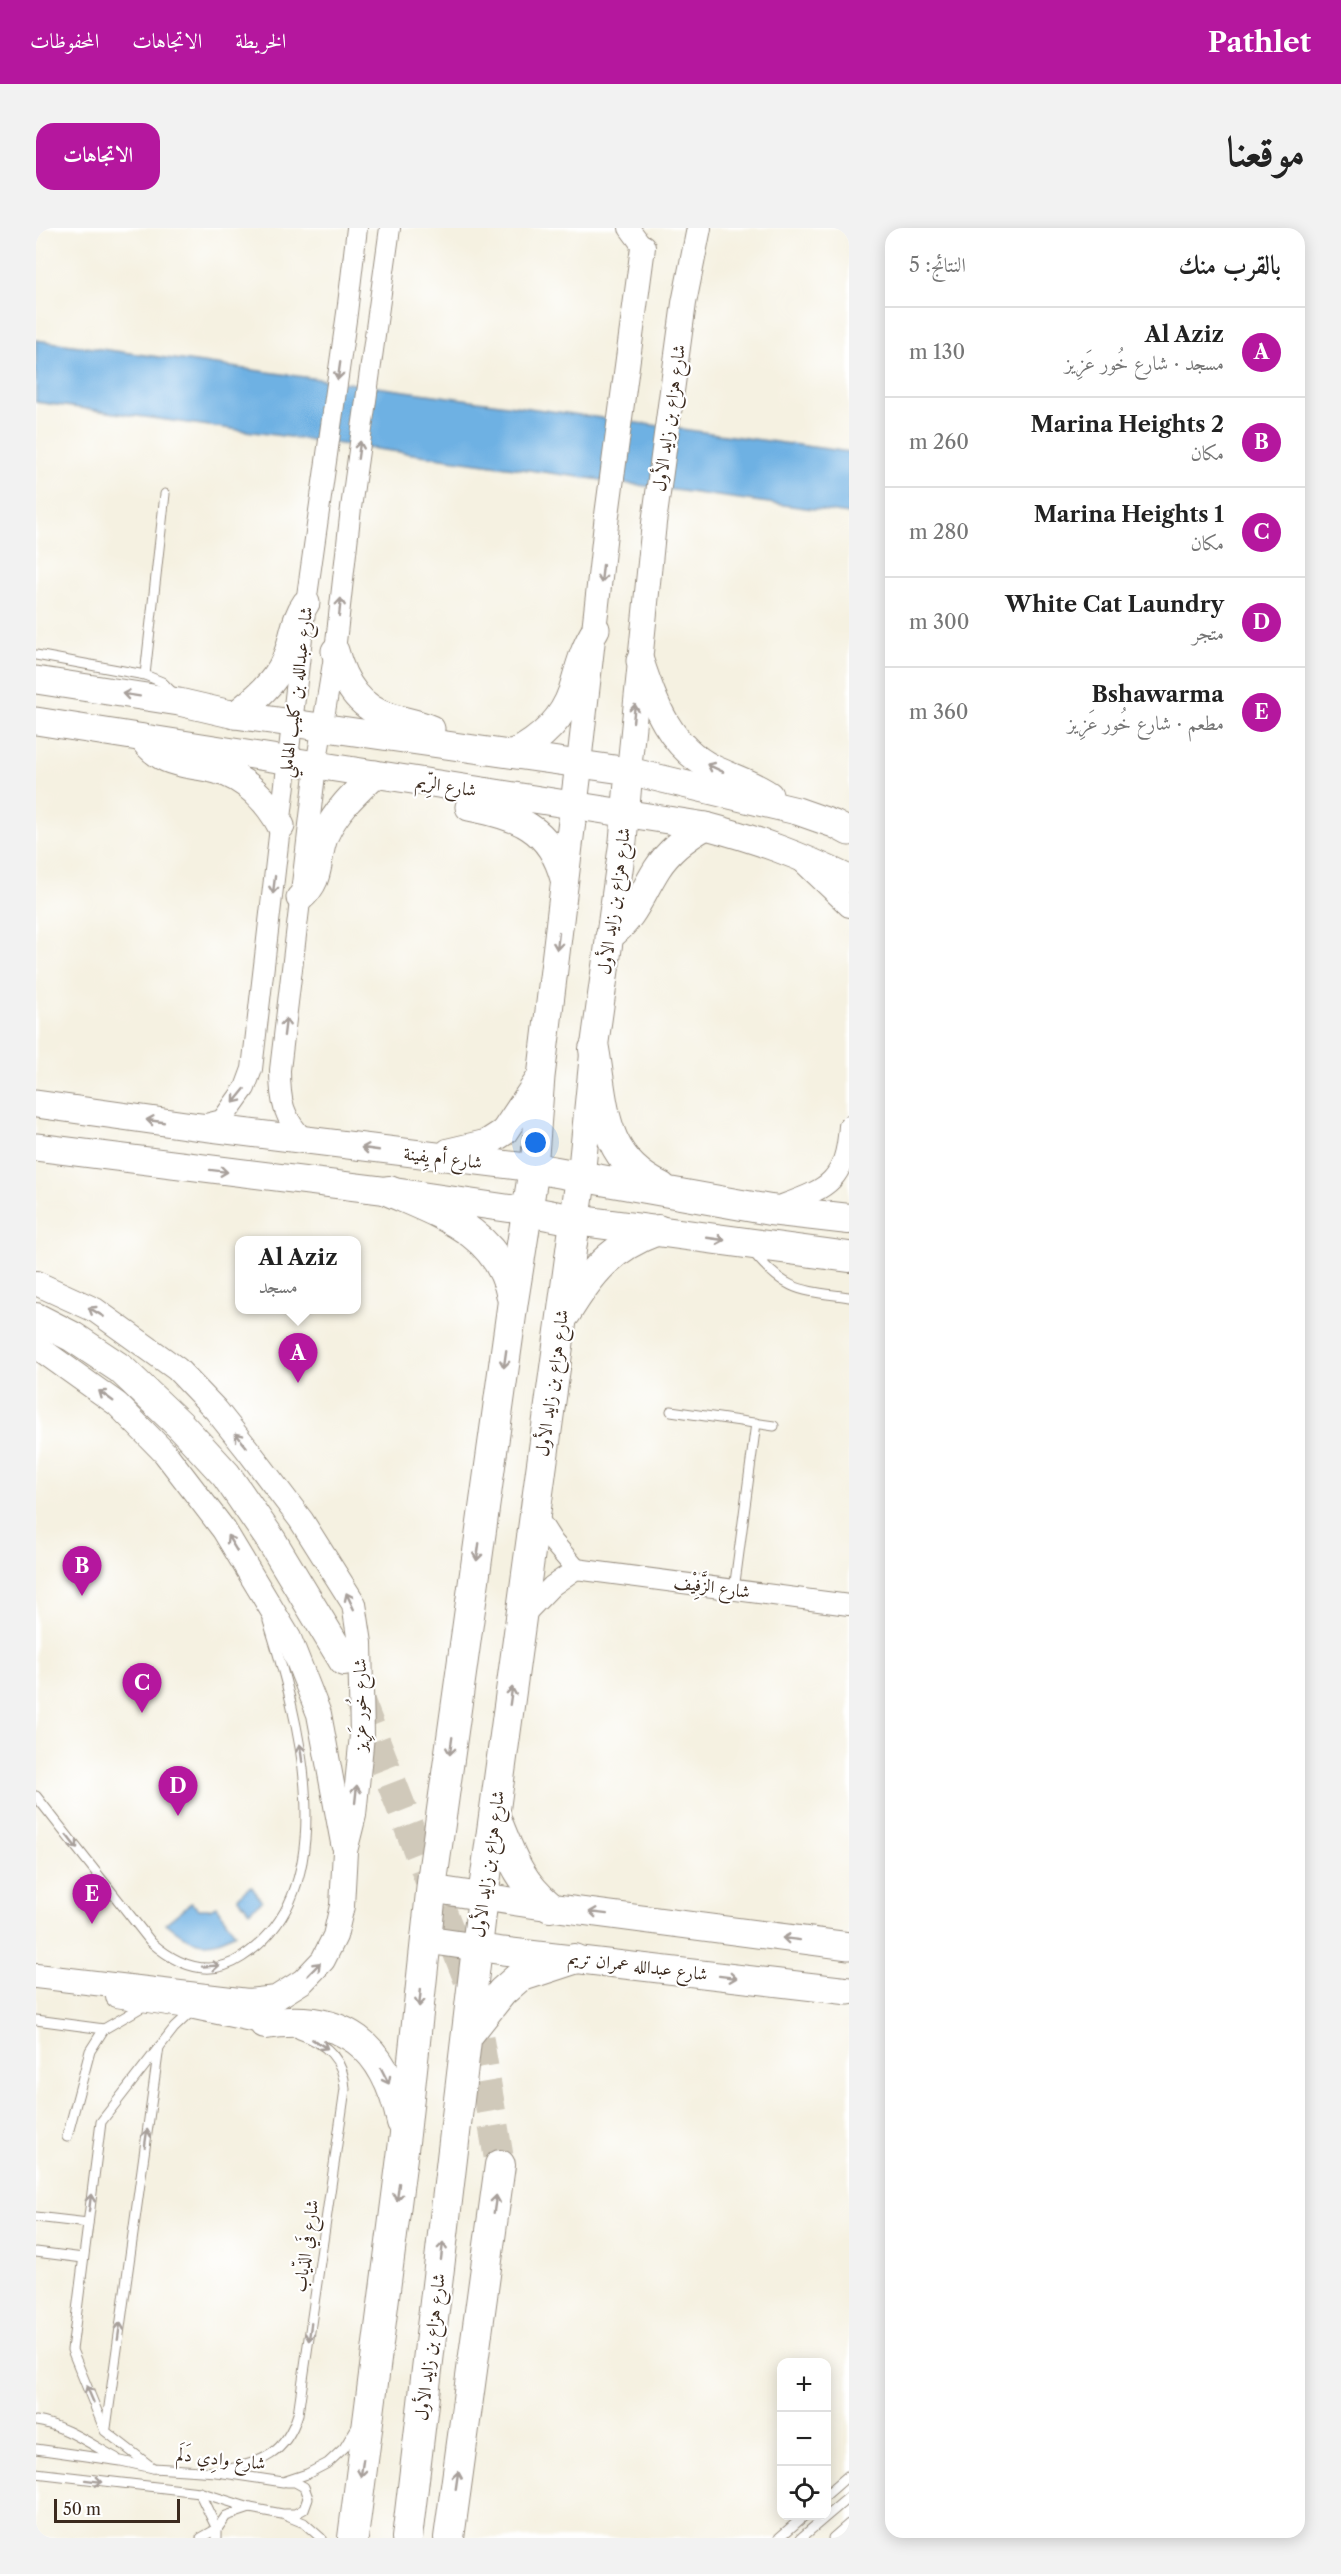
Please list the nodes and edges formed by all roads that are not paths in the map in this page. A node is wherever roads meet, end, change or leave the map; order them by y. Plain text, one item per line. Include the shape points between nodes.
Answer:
1 (357, 228) edge
2 (390, 228) edge
3 (699, 228) edge
4 (636, 237) edge
5 (165, 494) dead end
6 (306, 603) junction
7 (596, 629) junction
8 (335, 651) junction
9 (36, 655) edge
10 (640, 661) junction
11 (145, 675) junction
12 (36, 680) edge
13 (179, 702) junction
14 (235, 715) junction
15 (36, 721) edge
16 (292, 723) junction
17 (322, 728) junction
18 (141, 738) junction
19 (451, 745) junction
20 (513, 754) junction
21 (287, 760) junction
22 (579, 763) junction
23 (316, 766) junction
24 (629, 771) junction
25 (375, 774) junction
26 (437, 785) junction
27 (574, 805) junction
28 (783, 808) junction
29 (625, 813) junction
30 (844, 824) edge
31 (282, 826) junction
32 (706, 826) junction
33 (796, 854) junction
34 (849, 879) edge
35 (565, 883) junction
36 (300, 898) junction
37 (849, 907) edge
38 (609, 937) junction
39 (594, 1049) junction
40 (254, 1050) junction
41 (281, 1058) junction
42 (540, 1077) junction
43 (37, 1103) edge
44 (193, 1126) junction
45 (849, 1126) edge
46 (305, 1140) junction
47 (36, 1147) edge
48 (428, 1156) junction
49 (36, 1157) edge
50 (147, 1162) junction
51 (534, 1168) junction
52 (581, 1176) junction
53 (389, 1191) junction
54 (677, 1194) junction
55 (770, 1210) junction
56 (527, 1211) junction
57 (849, 1219) edge
58 (575, 1220) junction
59 (658, 1230) junction
60 (746, 1243) junction
61 (849, 1257) edge
62 (36, 1283) edge
63 (849, 1297) edge
64 (513, 1301) junction
65 (36, 1318) edge
66 (561, 1321) junction
67 (36, 1346) edge
68 (36, 1353) edge
69 (59, 1361) junction
70 (671, 1412) dead end
71 (756, 1424) junction
72 (774, 1426) dead end
73 (534, 1512) junction
74 (576, 1569) junction
75 (255, 1581) junction
76 (734, 1590) junction
77 (849, 1605) edge
78 (522, 1617) junction
79 (344, 1661) dead end
80 (36, 1796) edge
81 (495, 1817) junction
82 (345, 1851) junction
83 (432, 1889) junction
84 (483, 1897) junction
85 (550, 1907) junction
86 (427, 1940) junction
87 (849, 1946) edge
88 (477, 1948) junction
89 (574, 1959) junction
90 (36, 1976) edge
91 (36, 1986) edge
92 (849, 1991) edge
93 (150, 2002) junction
94 (194, 2009) junction
95 (36, 2020) edge
96 (265, 2024) junction
97 (104, 2029) junction
98 (467, 2036) junction
99 (159, 2046) junction
100 (405, 2134) junction
101 (67, 2138) dead end
102 (500, 2165) tunnel mouth
103 (36, 2217) edge
104 (88, 2223) junction
105 (36, 2252) edge
106 (83, 2258) junction
107 (371, 2406) junction
108 (36, 2421) edge
109 (105, 2431) junction
110 (36, 2449) edge
111 (121, 2461) junction
112 (153, 2468) junction
113 (217, 2472) junction
114 (36, 2473) edge
115 (849, 2475) edge
116 (283, 2482) junction
117 (831, 2491) edge
118 (199, 2492) junction
119 (849, 2498) edge
120 (250, 2508) junction
121 (282, 2514) junction
122 (799, 2520) edge
123 (849, 2524) edge
124 (217, 2534) edge
125 (201, 2538) edge
126 (321, 2538) edge
127 (353, 2538) edge
128 (408, 2538) edge
129 (449, 2538) edge
130 (779, 2538) edge
131 (801, 2538) edge
132 (833, 2538) edge

1 -> 6 street, شارع عبدالله بن كليب الهاملي
8 -> 2 street, شارع عبدالله بن كليب الهاملي
3 - 10 street, شارع هزاع بن زايد الأول via 684,303 654,523
4 -> 7 street via 626,379
5 - 11 lane
6 - 14 main road via 298,614 279,670 259,695
6 - 16 street, شارع عبدالله بن كليب الهاملي
7 - 20 main road via 584,649 572,692 556,722 544,735
7 - 22 street
8 - 17 street, شارع عبدالله بن كليب الهاملي
8 - 19 main road via 347,683 368,706 431,729
9 - 11 lane
24 -> 10 street, شارع هزاع بن زايد الأول
28 -> 10 main road via 754,785 696,758 680,744 656,707
11 - 13 lane via 162,682
13 -> 12 main road
13 - 14 main road
14 - 16 main road
15 - 18 main road, شارع الرِّيم
16 - 17 main road
16 - 21 street, شارع عبدالله بن كليب الهاملي
17 - 19 main road
17 - 23 street, شارع عبدالله بن كليب الهاملي
18 - 21 main road, شارع الرِّيم
18 - 31 main road via 167,760 214,769 233,777 266,802
19 - 20 main road
20 - 22 main road
21 - 23 main road, شارع الرِّيم
21 - 31 street, شارع عبدالله بن كليب الهاملي
22 - 24 main road
22 - 27 main road
23 - 25 main road, شارع الرِّيم
23 - 36 street, شارع عبدالله بن كليب الهاملي
24 - 28 main road
24 - 29 main road, شارع هزاع بن زايد الأول
25 - 26 main road, شارع الرِّيم
25 - 36 main road via 330,825 316,877
26 - 27 main road, شارع الرِّيم
26 - 35 main road via 455,801 504,814 535,830 551,847
27 - 29 main road, شارع الرِّيم
27 - 35 main road
28 - 30 main road
29 - 32 main road, شارع الرِّيم
29 - 38 main road, شارع هزاع بن زايد الأول
31 -> 40 street, شارع عبدالله بن كليب الهاملي
32 - 33 main road, شارع الرِّيم
32 - 38 main road via 667,856 631,917
33 - 34 main road, شارع الرِّيم
33 - 37 street
35 -> 42 main road
41 -> 36 street, شارع عبدالله بن كليب الهاملي
38 - 39 main road, شارع هزاع بن زايد الأول
39 - 52 main road, شارع هزاع بن زايد الأول
39 - 54 main road via 606,1119 617,1151 643,1178
40 - 41 street via 265,1059
40 -> 44 street, شارع عبدالله بن كليب الهاملي via 245,1088 222,1120
41 - 46 street, شارع عبدالله بن كليب الهاملي via 283,1105 290,1125
42 - 48 main road via 511,1123 494,1139
42 - 51 main road
44 -> 43 main road, شارع أم يِفينة
44 - 46 main road, شارع أم يِفينة
45 - 55 street via 844,1163 836,1176 825,1187
48 -> 46 main road, شارع أم يِفينة
47 - 50 main road
48 - 51 main road, شارع أم يِفينة
49 - 50 street
50 -> 53 main road
51 - 52 main road, شارع أم يِفينة
51 - 56 main road
52 - 54 main road, شارع أم يِفينة
52 - 58 main road, شارع هزاع بن زايد الأول
53 - 56 main road
53 - 64 main road via 463,1225 483,1241 500,1262
54 - 55 main road, شارع أم يِفينة
55 - 57 main road, شارع أم يِفينة
56 - 58 main road
56 - 64 main road
58 - 59 main road
58 - 66 main road, شارع هزاع بن زايد الأول
59 -> 60 main road
59 - 66 main road via 631,1241 608,1258 582,1286
60 - 61 main road
60 - 63 lane via 772,1275 790,1286
82 -> 62 street, شارع خُور عَزِيز via 354,1815 362,1735 360,1642 354,1604 301,1520 216,1410 177,1369 95,1310
64 -> 83 main road
65 - 79 main road via 121,1369 226,1475 271,1540
66 - 73 main road, شارع هزاع بن زايد الأول
67 - 69 street
68 - 69 lane
75 -> 69 street via 224,1530 165,1453 117,1404
70 - 71 lane
71 - 72 lane
71 - 76 lane
73 - 74 street
73 - 78 main road, شارع هزاع بن زايد الأول
74 - 76 street, شارع الزَّفِيْف
74 - 78 street via 552,1586
80 -> 75 lane via 151,1942 169,1958 190,1966 214,1967 236,1961 257,1948 291,1899 300,1866 306,1801 291,1698
75 - 82 street via 289,1638 319,1714
76 - 77 street, شارع الزَّفِيْف
81 -> 78 main road, شارع هزاع بن زايد الأول
81 - 84 main road, شارع هزاع بن زايد الأول
81 - 85 main road via 520,1876
90 -> 82 street, شارع خُور عَزِيز via 248,2001 276,1998 303,1981 323,1959 335,1936 342,1906
83 - 84 main road
83 - 86 main road
84 - 85 main road
84 - 88 main road, شارع هزاع بن زايد الأول
87 -> 85 main road
86 - 88 main road, شارع عبدالله عمران تريم
86 -> 100 main road
88 - 89 main road, شارع عبدالله عمران تريم
88 - 98 main road, شارع هزاع بن زايد الأول
89 -> 92 main road, شارع عبدالله عمران تريم
89 - 98 main road via 519,1977
91 - 93 street
93 - 94 street
93 - 97 lane
94 - 96 street
94 - 99 lane
95 - 97 lane
96 -> 100 main road via 314,2022 342,2030 362,2042 392,2091
96 -> 113 lane, شارع فَي الذّياب via 324,2045 338,2060 345,2089 293,2431 269,2457
97 - 101 lane via 90,2051
128 -> 98 main road, شارع هزاع بن زايد الأول
104 -> 99 lane via 101,2122
109 -> 99 lane
100 -> 107 main road
129 -> 102 main road
103 - 104 lane
104 - 106 lane
105 - 106 lane
109 -> 106 lane via 72,2350
107 - 116 lane, شارع وادِي دَلَم via 344,2448 328,2463
107 -> 127 main road
108 - 111 lane via 74,2435
109 - 112 lane
110 - 111 lane, شارع وادِي دَلَم
111 - 112 lane, شارع وادِي دَلَم
112 - 113 lane, شارع وادِي دَلَم
113 - 116 lane, شارع وادِي دَلَم
114 -> 118 lane, شارع وادِي دَلَم
115 - 117 lane
116 - 121 lane via 304,2487 308,2498 304,2509
118 - 120 lane, شارع وادِي دَلَم
118 - 124 lane
119 - 131 lane
120 - 121 lane, شارع وادِي دَلَم
120 - 124 lane via 226,2516
121 - 126 lane, شارع وادِي دَلَم via 304,2523
122 - 130 lane
123 - 132 lane
124 - 125 lane

